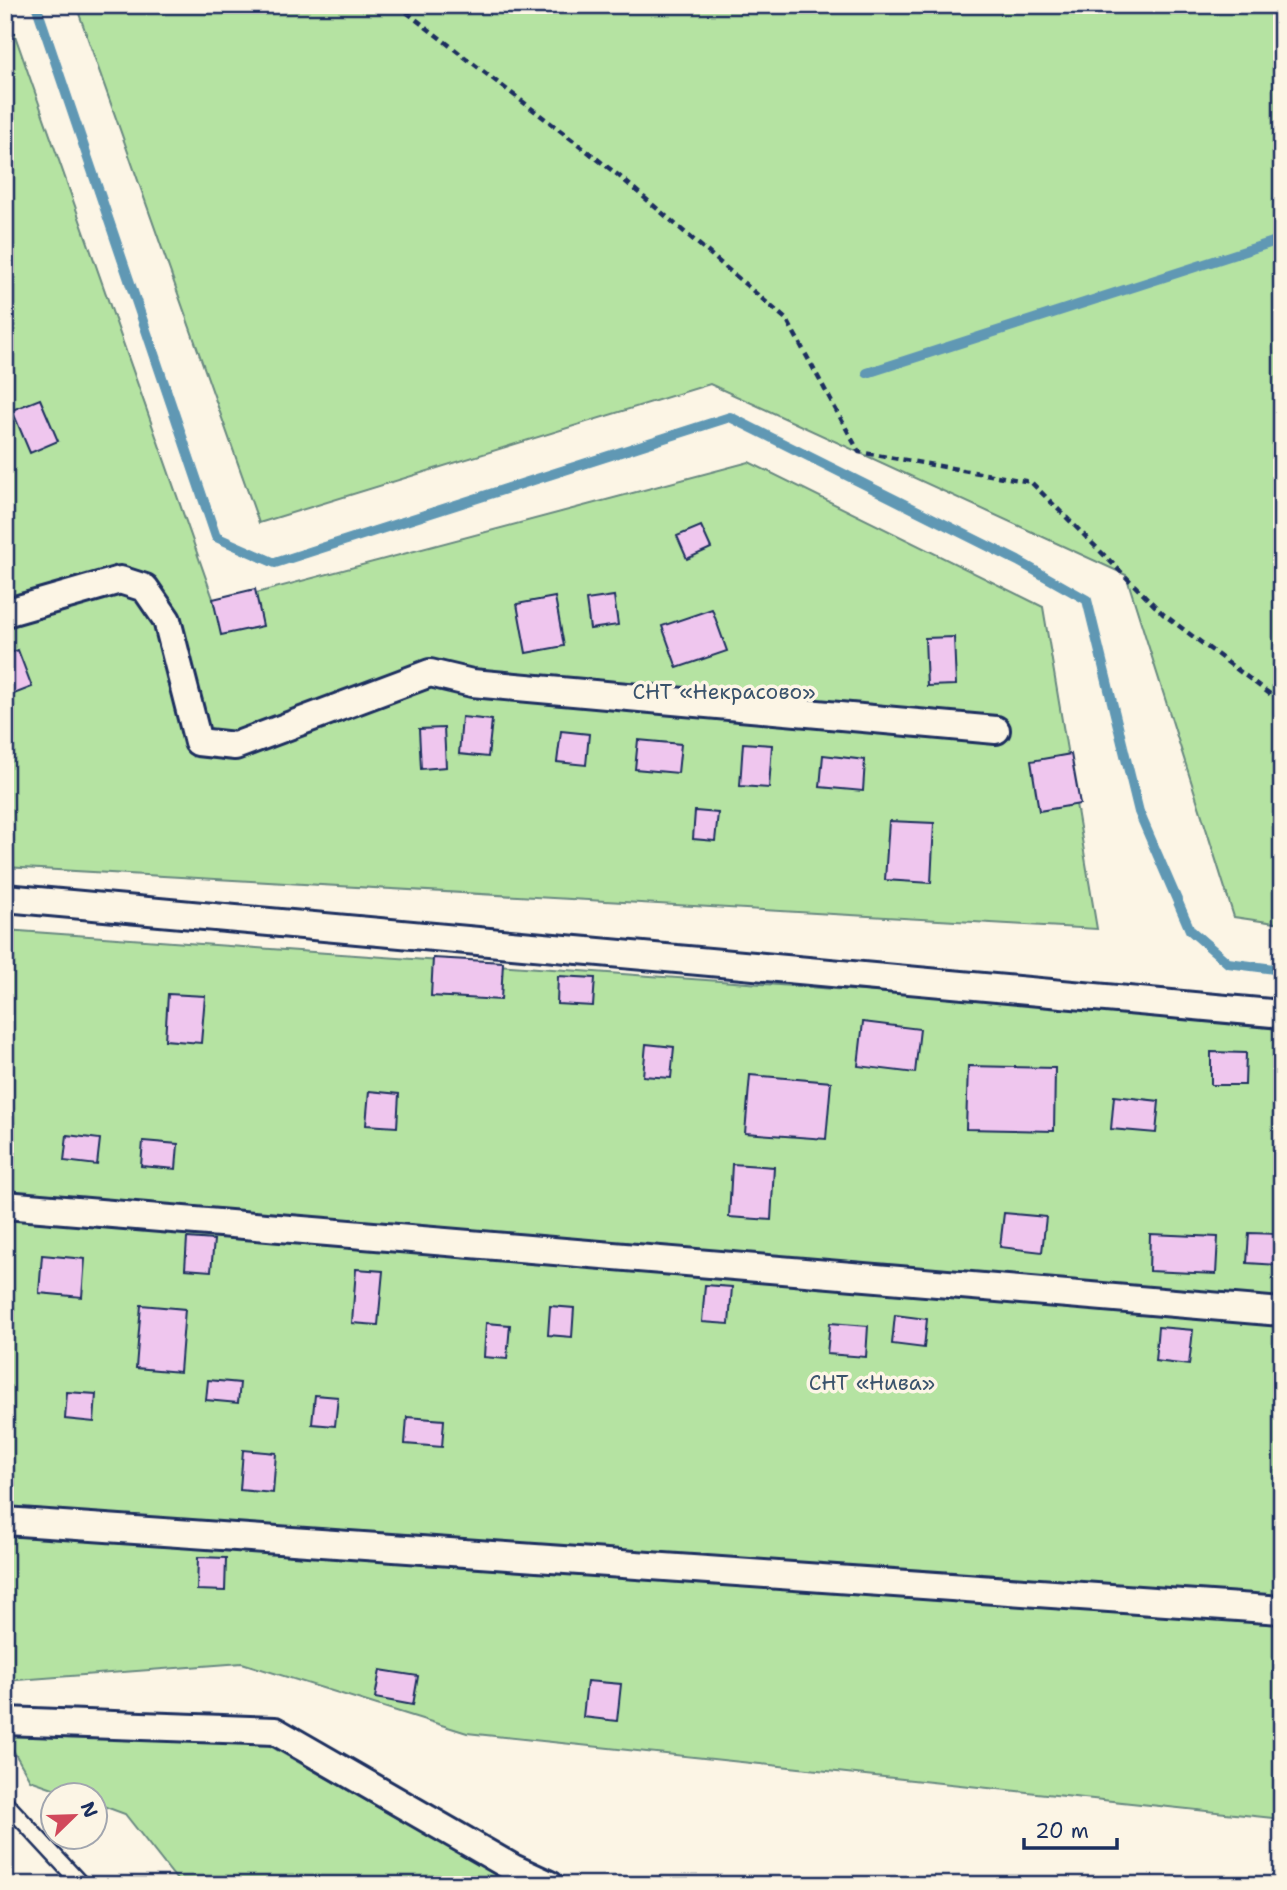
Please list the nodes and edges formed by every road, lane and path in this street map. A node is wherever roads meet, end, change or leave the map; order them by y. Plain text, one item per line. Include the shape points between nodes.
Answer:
1 (397, 5) edge
2 (5, 613) edge
3 (1282, 703) edge
4 (996, 730) dead end
5 (5, 898) edge
6 (1282, 1014) edge
7 (5, 1205) edge
8 (1282, 1312) edge
9 (5, 1521) edge
10 (1282, 1610) edge
11 (5, 1721) edge
12 (5, 1802) edge
13 (82, 1885) edge
14 (550, 1885) edge

1 - 3 path via 618,175 787,320 859,452 1031,482 1163,614
2 - 4 street via 120,580 145,588 167,620 198,742 236,746 429,673 472,683
5 - 6 street
7 - 8 street
9 - 10 street
11 - 14 street via 275,1731
12 - 13 lane

